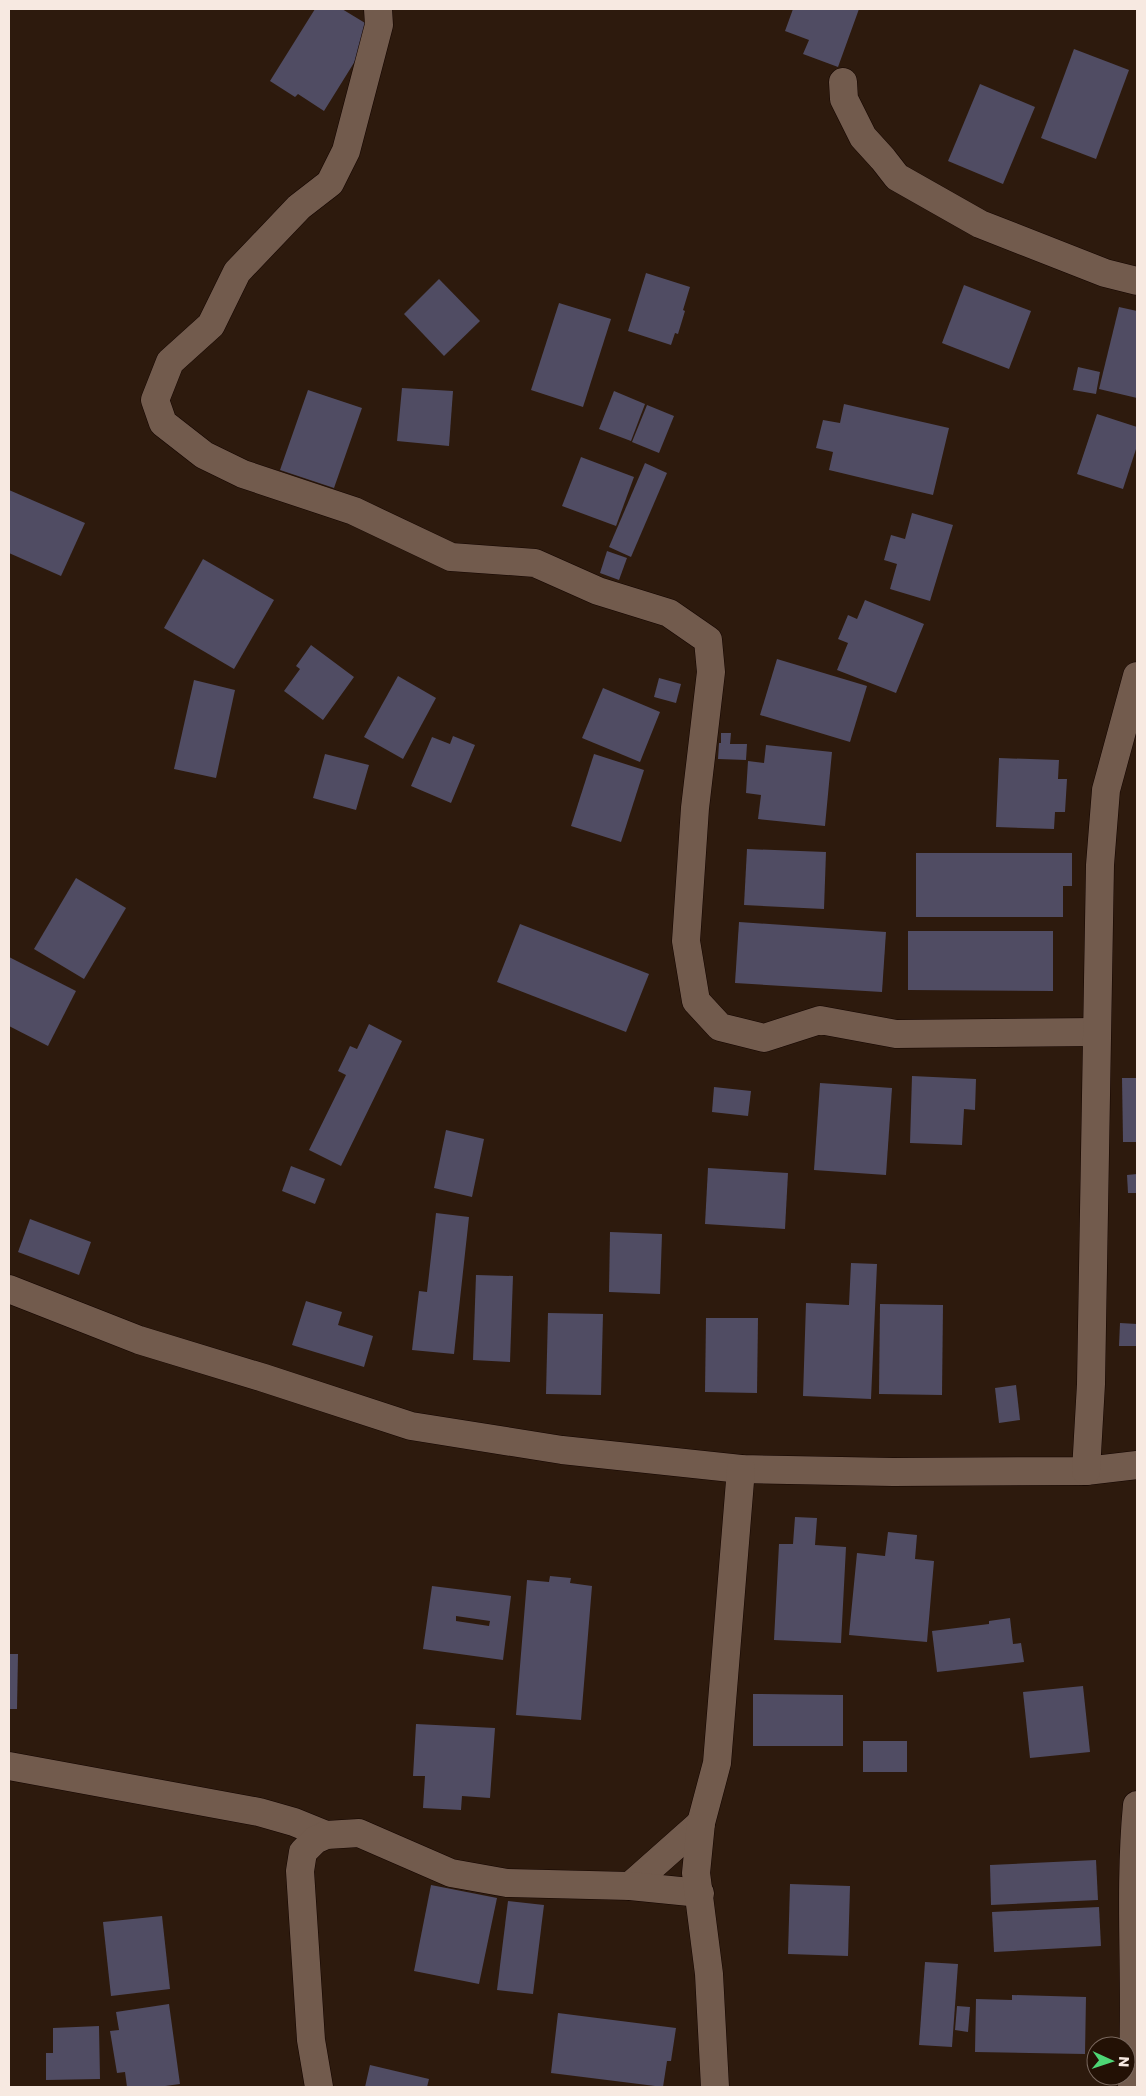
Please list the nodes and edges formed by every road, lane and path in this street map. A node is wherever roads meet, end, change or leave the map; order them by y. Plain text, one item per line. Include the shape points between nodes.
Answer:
1 (378, 9) edge
2 (843, 82) dead end
3 (1137, 281) edge
4 (1137, 676) edge
5 (1096, 1032) junction
6 (9, 1289) edge
7 (1137, 1466) edge
8 (742, 1469) junction
9 (1086, 1470) junction
10 (9, 1766) edge
11 (1137, 1805) edge
12 (700, 1823) junction
13 (326, 1835) junction
14 (630, 1886) junction
15 (700, 1893) junction
16 (319, 2087) edge
17 (715, 2087) edge
18 (1132, 2087) edge

1 - 5 street via 378,25 346,151 330,183 299,207 237,272 211,325 170,362 155,400 163,423 204,455 243,474 354,511 451,557 535,563 598,591 669,613 708,640 711,672 695,808 686,941 696,1001 720,1027 764,1038 820,1020 896,1034
2 - 3 street via 844,99 862,138 897,177 980,224 1105,273
4 - 5 street via 1106,790 1100,865
5 - 9 street via 1091,1384
6 - 8 street via 139,1340 411,1426 562,1450
7 - 9 street
8 - 9 street via 893,1472
8 - 12 street via 716,1763
10 - 13 street via 259,1812
11 - 18 street
12 - 14 street
12 - 15 street via 696,1873
13 - 14 street via 358,1833 451,1873 498,1881
13 - 16 street via 315,1840 303,1852 300,1871 311,2040
14 - 15 street
15 - 17 street via 709,1974

